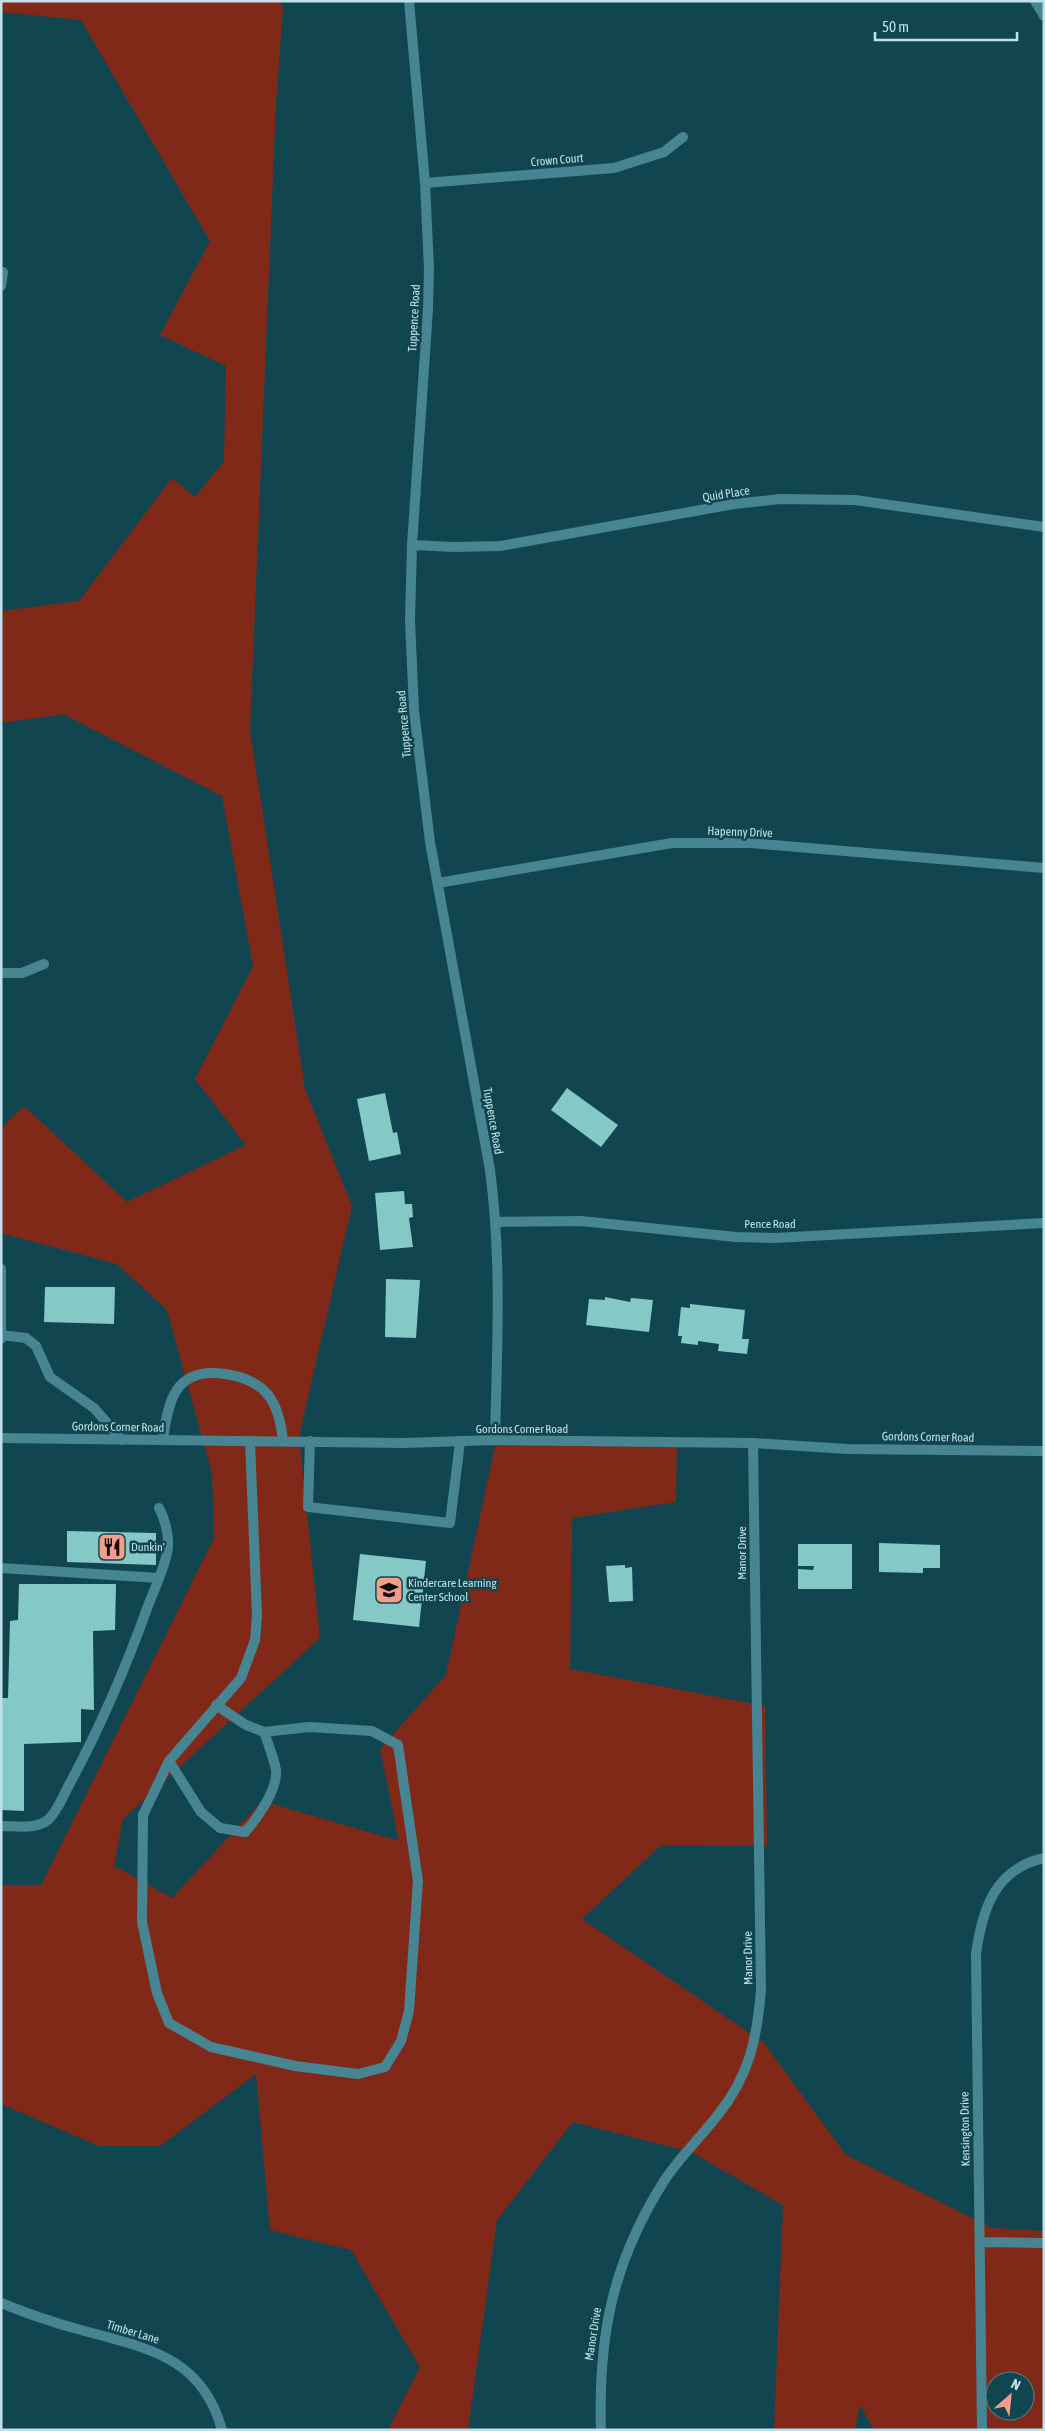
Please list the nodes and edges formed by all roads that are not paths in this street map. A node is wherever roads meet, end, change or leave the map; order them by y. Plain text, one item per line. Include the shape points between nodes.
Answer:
1 (409, 1) edge
2 (1035, 1) edge
3 (1044, 16) edge
4 (683, 137) dead end
5 (425, 183) junction
6 (3, 272) dead end
7 (1, 286) edge
8 (1044, 527) edge
9 (412, 544) junction
10 (1044, 868) edge
11 (438, 883) junction
12 (44, 964) dead end
13 (1, 973) edge
14 (497, 1222) junction
15 (1044, 1223) edge
16 (1, 1269) edge
17 (2, 1335) edge
18 (1, 1339) edge
19 (1, 1438) edge
20 (122, 1440) junction
21 (163, 1440) junction
22 (495, 1440) junction
23 (250, 1441) junction
24 (283, 1441) junction
25 (310, 1441) junction
26 (460, 1442) junction
27 (753, 1444) junction
28 (1044, 1451) edge
29 (159, 1508) dead end
30 (1, 1568) edge
31 (159, 1578) junction
32 (216, 1706) junction
33 (264, 1732) junction
34 (169, 1761) junction
35 (1, 1826) edge
36 (1044, 1858) edge
37 (980, 2242) junction
38 (1044, 2243) edge
39 (1, 2303) edge
40 (222, 2430) edge
41 (601, 2430) edge
42 (982, 2430) edge

1 - 5 street, Tuppence Road
2 - 3 street
4 - 5 street, Crown Court via 664,152 614,168
5 - 9 street, Tuppence Road via 428,309
6 - 7 street
8 - 9 street, Quid Place via 863,501 789,499 734,504 500,546
9 - 11 street, Tuppence Road via 410,620 414,711
10 - 11 street, Hapenny Drive via 750,843 672,843
11 - 14 street, Tuppence Road
12 - 13 street via 22,973
14 - 15 street, Pence Road via 581,1222 775,1238
14 - 22 street, Tuppence Road
16 - 17 street
17 - 18 street
17 - 20 street via 26,1338 36,1346 50,1377 94,1408
19 - 20 street, Gordons Corner Road
20 - 21 street, Gordons Corner Road
21 - 23 street, Gordons Corner Road
21 - 24 street via 172,1397 189,1378 205,1372 245,1378 264,1389 278,1411
22 - 26 street, Gordons Corner Road
22 - 27 street, Gordons Corner Road
23 - 24 street, Gordons Corner Road
23 - 32 street via 257,1616 255,1640 241,1678
24 - 25 street, Gordons Corner Road
25 - 26 street, Gordons Corner Road
25 - 26 street via 308,1507 450,1524
27 - 28 street, Gordons Corner Road via 847,1449
27 - 41 street, Manor Drive via 761,1990 758,2025 751,2057 739,2084 666,2179 640,2221 627,2251 605,2328 601,2360
29 - 31 street via 168,1548
30 - 31 street
31 - 35 street via 104,1716 55,1810 37,1826
32 - 33 street
32 - 34 street
33 - 34 street via 276,1772 258,1819 245,1832 220,1828 201,1812
33 - 34 street via 309,1727 372,1731 398,1745 418,1881 410,2011 401,2041 385,2067 358,2074 295,2066 211,2047 169,2023 157,1993 142,1912 143,1815
36 - 37 street, Kensington Drive via 1020,1868 995,1888 981,1922 975,1999
37 - 38 street
37 - 42 street, Kensington Drive
39 - 40 street, Timber Lane via 44,2320 150,2349 171,2358 201,2384 218,2413

